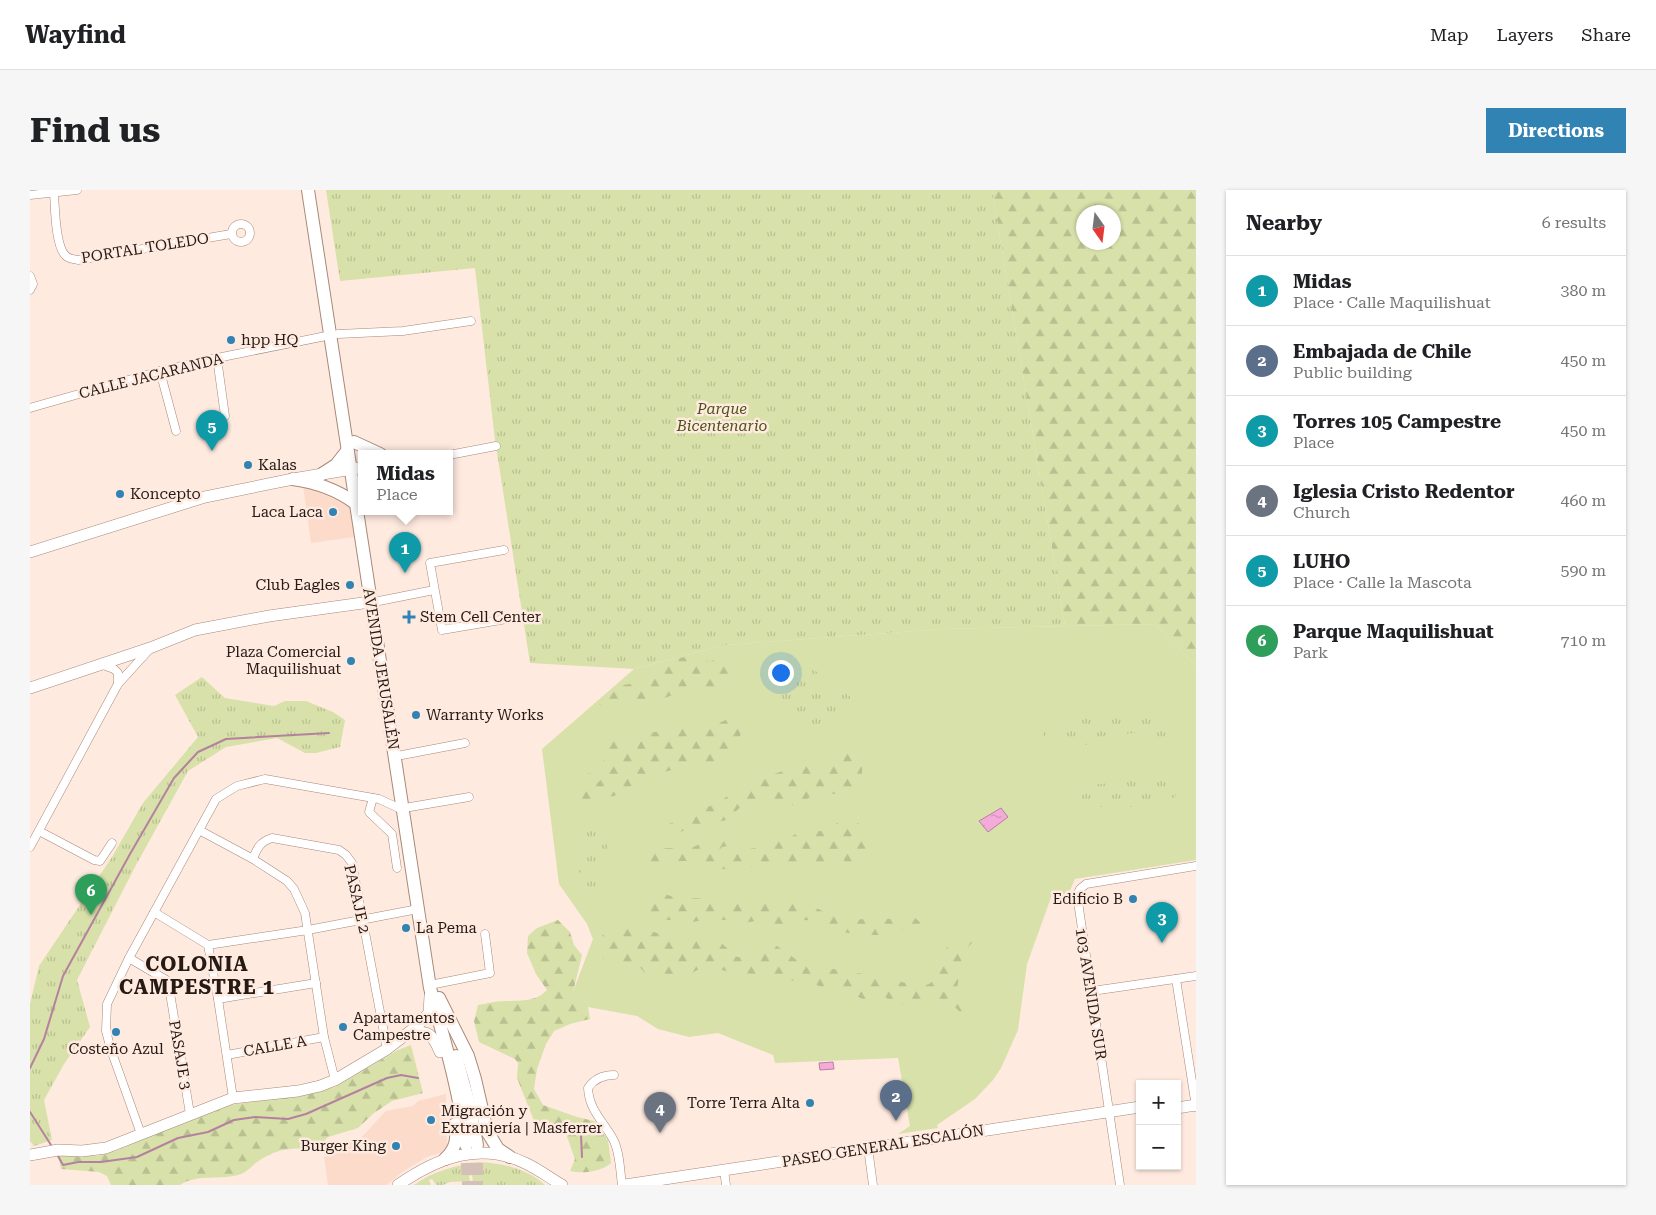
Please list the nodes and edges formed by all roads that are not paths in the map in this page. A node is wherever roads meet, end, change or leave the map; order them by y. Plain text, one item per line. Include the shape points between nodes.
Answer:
1 (77, 190) edge
2 (308, 190) edge
3 (317, 190) edge
4 (54, 192) junction
5 (35, 193) edge
6 (231, 234) dead end
7 (30, 276) edge
8 (30, 290) edge
9 (471, 321) dead end
10 (334, 334) junction
11 (218, 358) junction
12 (160, 371) junction
13 (30, 408) edge
14 (225, 416) dead end
15 (176, 431) dead end
16 (496, 446) dead end
17 (351, 447) junction
18 (363, 450) edge
19 (453, 454) edge
20 (357, 468) edge
21 (322, 474) junction
22 (293, 479) junction
23 (358, 481) edge
24 (358, 506) edge
25 (361, 515) edge
26 (504, 550) dead end
27 (30, 552) edge
28 (434, 590) junction
29 (375, 601) junction
30 (512, 618) dead end
31 (150, 648) junction
32 (102, 665) junction
33 (118, 684) junction
34 (30, 688) edge
35 (465, 743) dead end
36 (402, 755) junction
37 (469, 797) dead end
38 (373, 798) junction
39 (407, 809) junction
40 (200, 830) junction
41 (39, 831) junction
42 (32, 837) edge
43 (112, 843) dead end
44 (30, 847) edge
45 (253, 860) junction
46 (1196, 866) edge
47 (397, 868) dead end
48 (418, 909) junction
49 (154, 912) junction
50 (363, 919) junction
51 (308, 930) junction
52 (485, 934) dead end
53 (208, 945) junction
54 (129, 958) junction
55 (1196, 976) edge
56 (1176, 979) junction
57 (316, 983) junction
58 (435, 990) junction
59 (1092, 991) junction
60 (218, 999) junction
61 (324, 1037) junction
62 (402, 1037) junction
63 (387, 1049) junction
64 (440, 1052) junction
65 (226, 1055) junction
66 (614, 1075) dead end
67 (335, 1080) junction
68 (233, 1098) junction
69 (1181, 1101) edge
70 (1196, 1103) edge
71 (1181, 1107) edge
72 (1136, 1108) edge
73 (190, 1114) junction
74 (1136, 1114) edge
75 (1109, 1115) junction
76 (141, 1134) junction
77 (472, 1145) tunnel mouth
78 (868, 1152) junction
79 (30, 1154) edge
80 (510, 1157) junction
81 (445, 1159) junction
82 (541, 1172) junction
83 (725, 1177) edge
84 (398, 1185) edge
85 (549, 1185) edge
86 (562, 1185) edge
87 (624, 1185) edge
88 (675, 1185) edge
89 (873, 1185) edge
90 (1120, 1185) edge

1 - 4 street
2 - 10 main road, AVENIDA JERUSALÉN
3 - 10 main road, AVENIDA JERUSALÉN
4 - 5 street
4 - 6 street, PORTAL TOLEDO via 62,252 68,258 78,260
7 - 8 street via 33,284
9 - 10 street, CALLE JACARANDA via 403,331
10 - 11 street, CALLE JACARANDA
10 - 17 main road, AVENIDA JERUSALÉN
11 - 12 street, CALLE JACARANDA
11 - 14 street
12 - 13 street, CALLE JACARANDA
12 - 15 street
16 - 19 street
17 - 18 main road
17 - 20 main road, AVENIDA JERUSALÉN
17 - 21 main road
20 - 21 street
20 - 23 main road, AVENIDA JERUSALÉN
21 - 22 street
22 - 24 main road via 341,494
22 - 27 street via 205,497
25 - 29 main road, AVENIDA JERUSALÉN
26 - 28 street via 430,563
28 - 29 street
28 - 30 street via 442,630
29 - 31 street via 195,630
29 - 36 main road, AVENIDA JERUSALÉN
29 - 39 main road, AVENIDA JERUSALÉN
31 - 32 street
31 - 33 street
32 - 33 street via 118,673
32 - 34 street
33 - 41 street
35 - 36 street
36 - 39 main road, AVENIDA JERUSALÉN
37 - 39 street
38 - 39 street
38 - 40 street via 265,780 252,782 216,798
38 - 47 street via 369,812 392,834
39 - 48 main road, AVENIDA JERUSALÉN
39 - 58 main road, AVENIDA JERUSALÉN
40 - 45 street
40 - 49 street
41 - 42 street
41 - 43 street via 94,860 100,860
42 - 44 street
45 - 50 street, PASAJE 2 via 257,848 272,838 339,850 352,863
45 - 51 street via 286,880 294,889 305,912
46 - 59 street, 103 AVENIDA SUR via 1089,884 1080,889 1076,900
48 - 50 street
48 - 58 main road, AVENIDA JERUSALÉN
49 - 53 street
49 - 54 street
50 - 51 street
50 - 63 street, PASAJE 2
51 - 53 street
51 - 57 street
52 - 58 street via 490,973
53 - 60 street
54 - 73 street, PASAJE 3 via 168,981
54 - 76 street via 107,1004 106,1031
55 - 56 street
56 - 59 street
56 - 70 street
57 - 60 street
57 - 61 street
58 - 62 street via 429,1013
58 - 64 main road
58 - 77 main road, AVENIDA JERUSALÉN via 467,1097
58 - 80 main road via 468,1056 487,1131 498,1149
59 - 75 street, 103 AVENIDA SUR
60 - 65 street
61 - 65 street, CALLE A
61 - 67 street
62 - 63 street
62 - 64 street via 417,1032 428,1033
63 - 67 street
64 - 81 main road via 457,1132 454,1148
65 - 68 street
66 - 87 street via 593,1081 588,1093 592,1108 613,1140
67 - 68 street via 298,1091
68 - 73 street
69 - 70 street
70 - 71 street
72 - 75 street, PASEO GENERAL ESCALÓN
73 - 76 street
74 - 75 street, PASEO GENERAL ESCALÓN
75 - 78 street, PASEO GENERAL ESCALÓN
75 - 90 street, 103 AVENIDA SUR
76 - 79 street via 106,1148
78 - 83 street, PASEO GENERAL ESCALÓN
78 - 89 street
80 - 81 street via 476,1153
80 - 82 street
81 - 84 street
82 - 85 street
82 - 86 street
83 - 87 street, PASEO GENERAL ESCALÓN
83 - 88 street, PASEO GENERAL ESCALÓN

